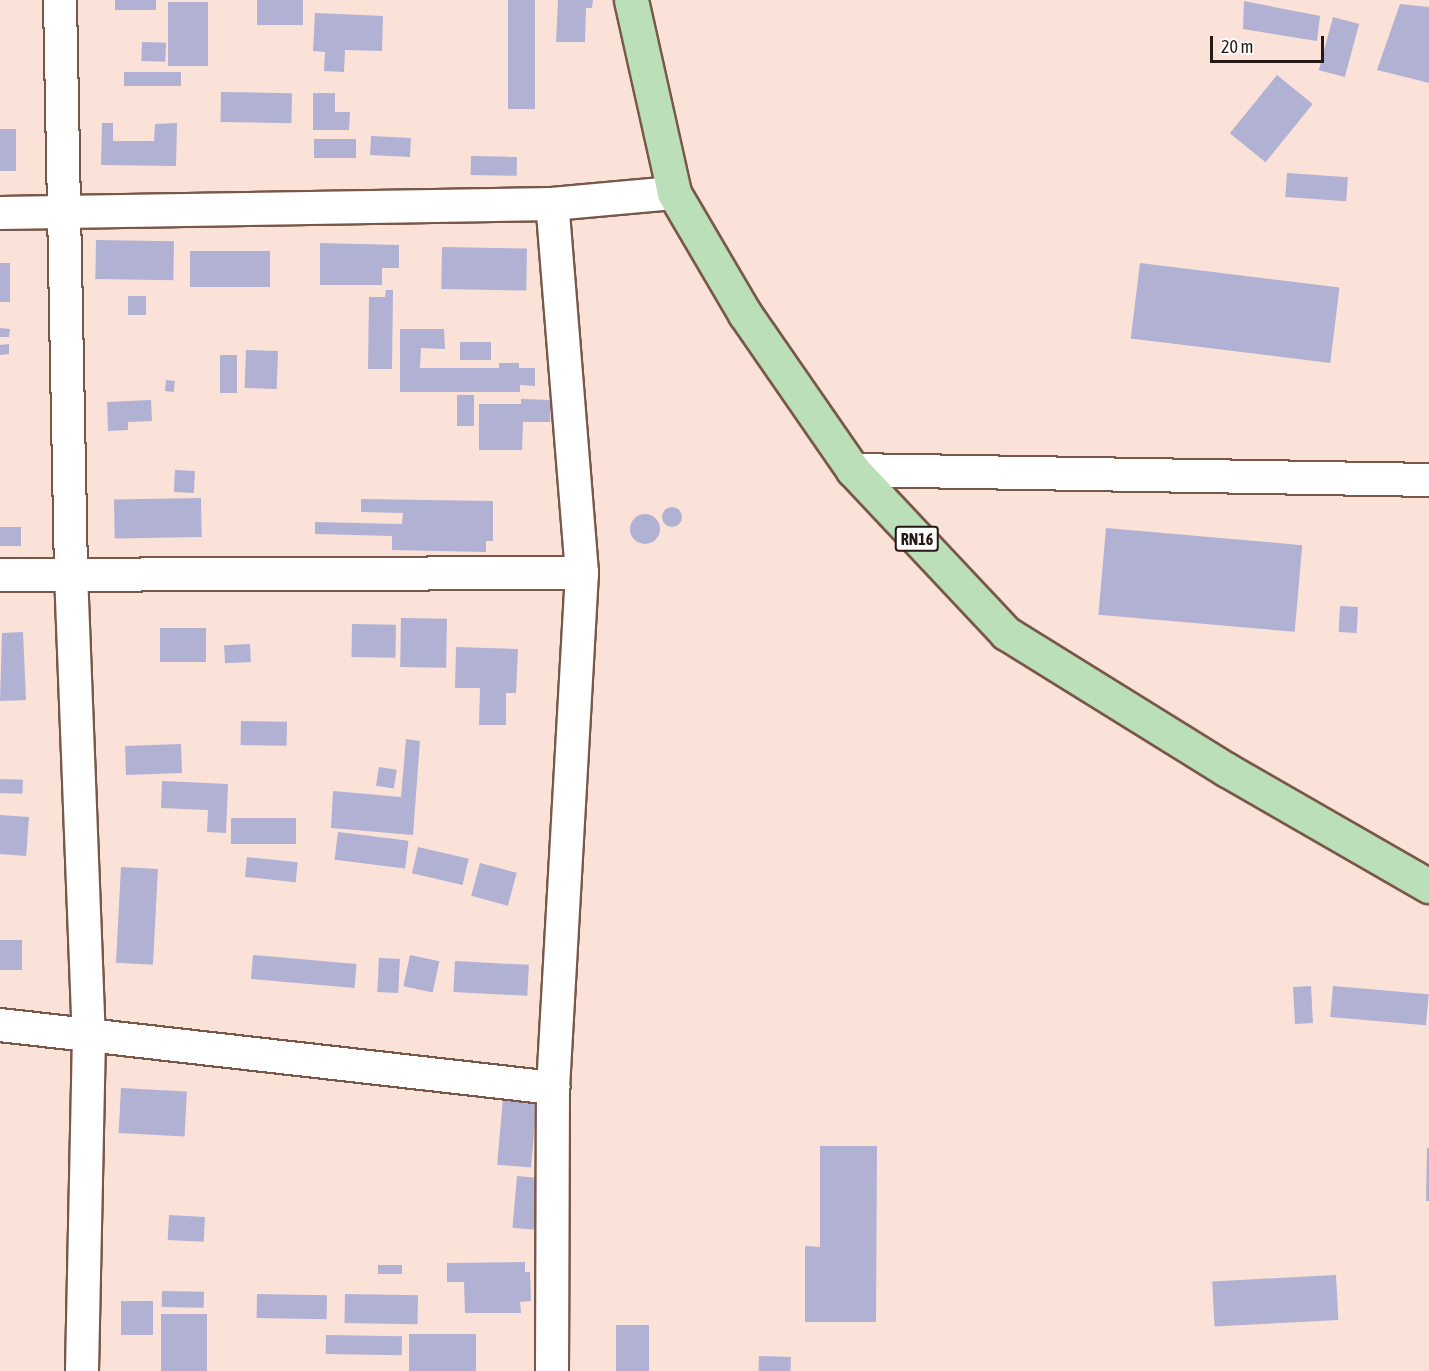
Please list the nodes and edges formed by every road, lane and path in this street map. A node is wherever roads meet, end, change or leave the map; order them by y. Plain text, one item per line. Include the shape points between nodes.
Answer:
1 (60, 0) edge
2 (631, 0) edge
3 (674, 193) junction
4 (552, 204) junction
5 (65, 212) junction
6 (0, 213) edge
7 (853, 470) junction
8 (1429, 480) edge
9 (71, 573) junction
10 (582, 573) junction
11 (0, 575) edge
12 (1429, 886) edge
13 (0, 1025) edge
14 (89, 1035) junction
15 (554, 1088) junction
16 (82, 1371) edge
17 (552, 1371) edge

1 - 5 street
2 - 3 main road, RN16
3 - 4 street
3 - 7 main road, RN16 via 745,314
4 - 5 street
4 - 10 street
5 - 6 street
5 - 9 street
7 - 8 street
7 - 12 main road, RN16 via 1006,633 1227,770
9 - 10 street
9 - 11 street
9 - 14 street
10 - 15 street
13 - 14 street
14 - 15 street
14 - 16 street
15 - 17 street

